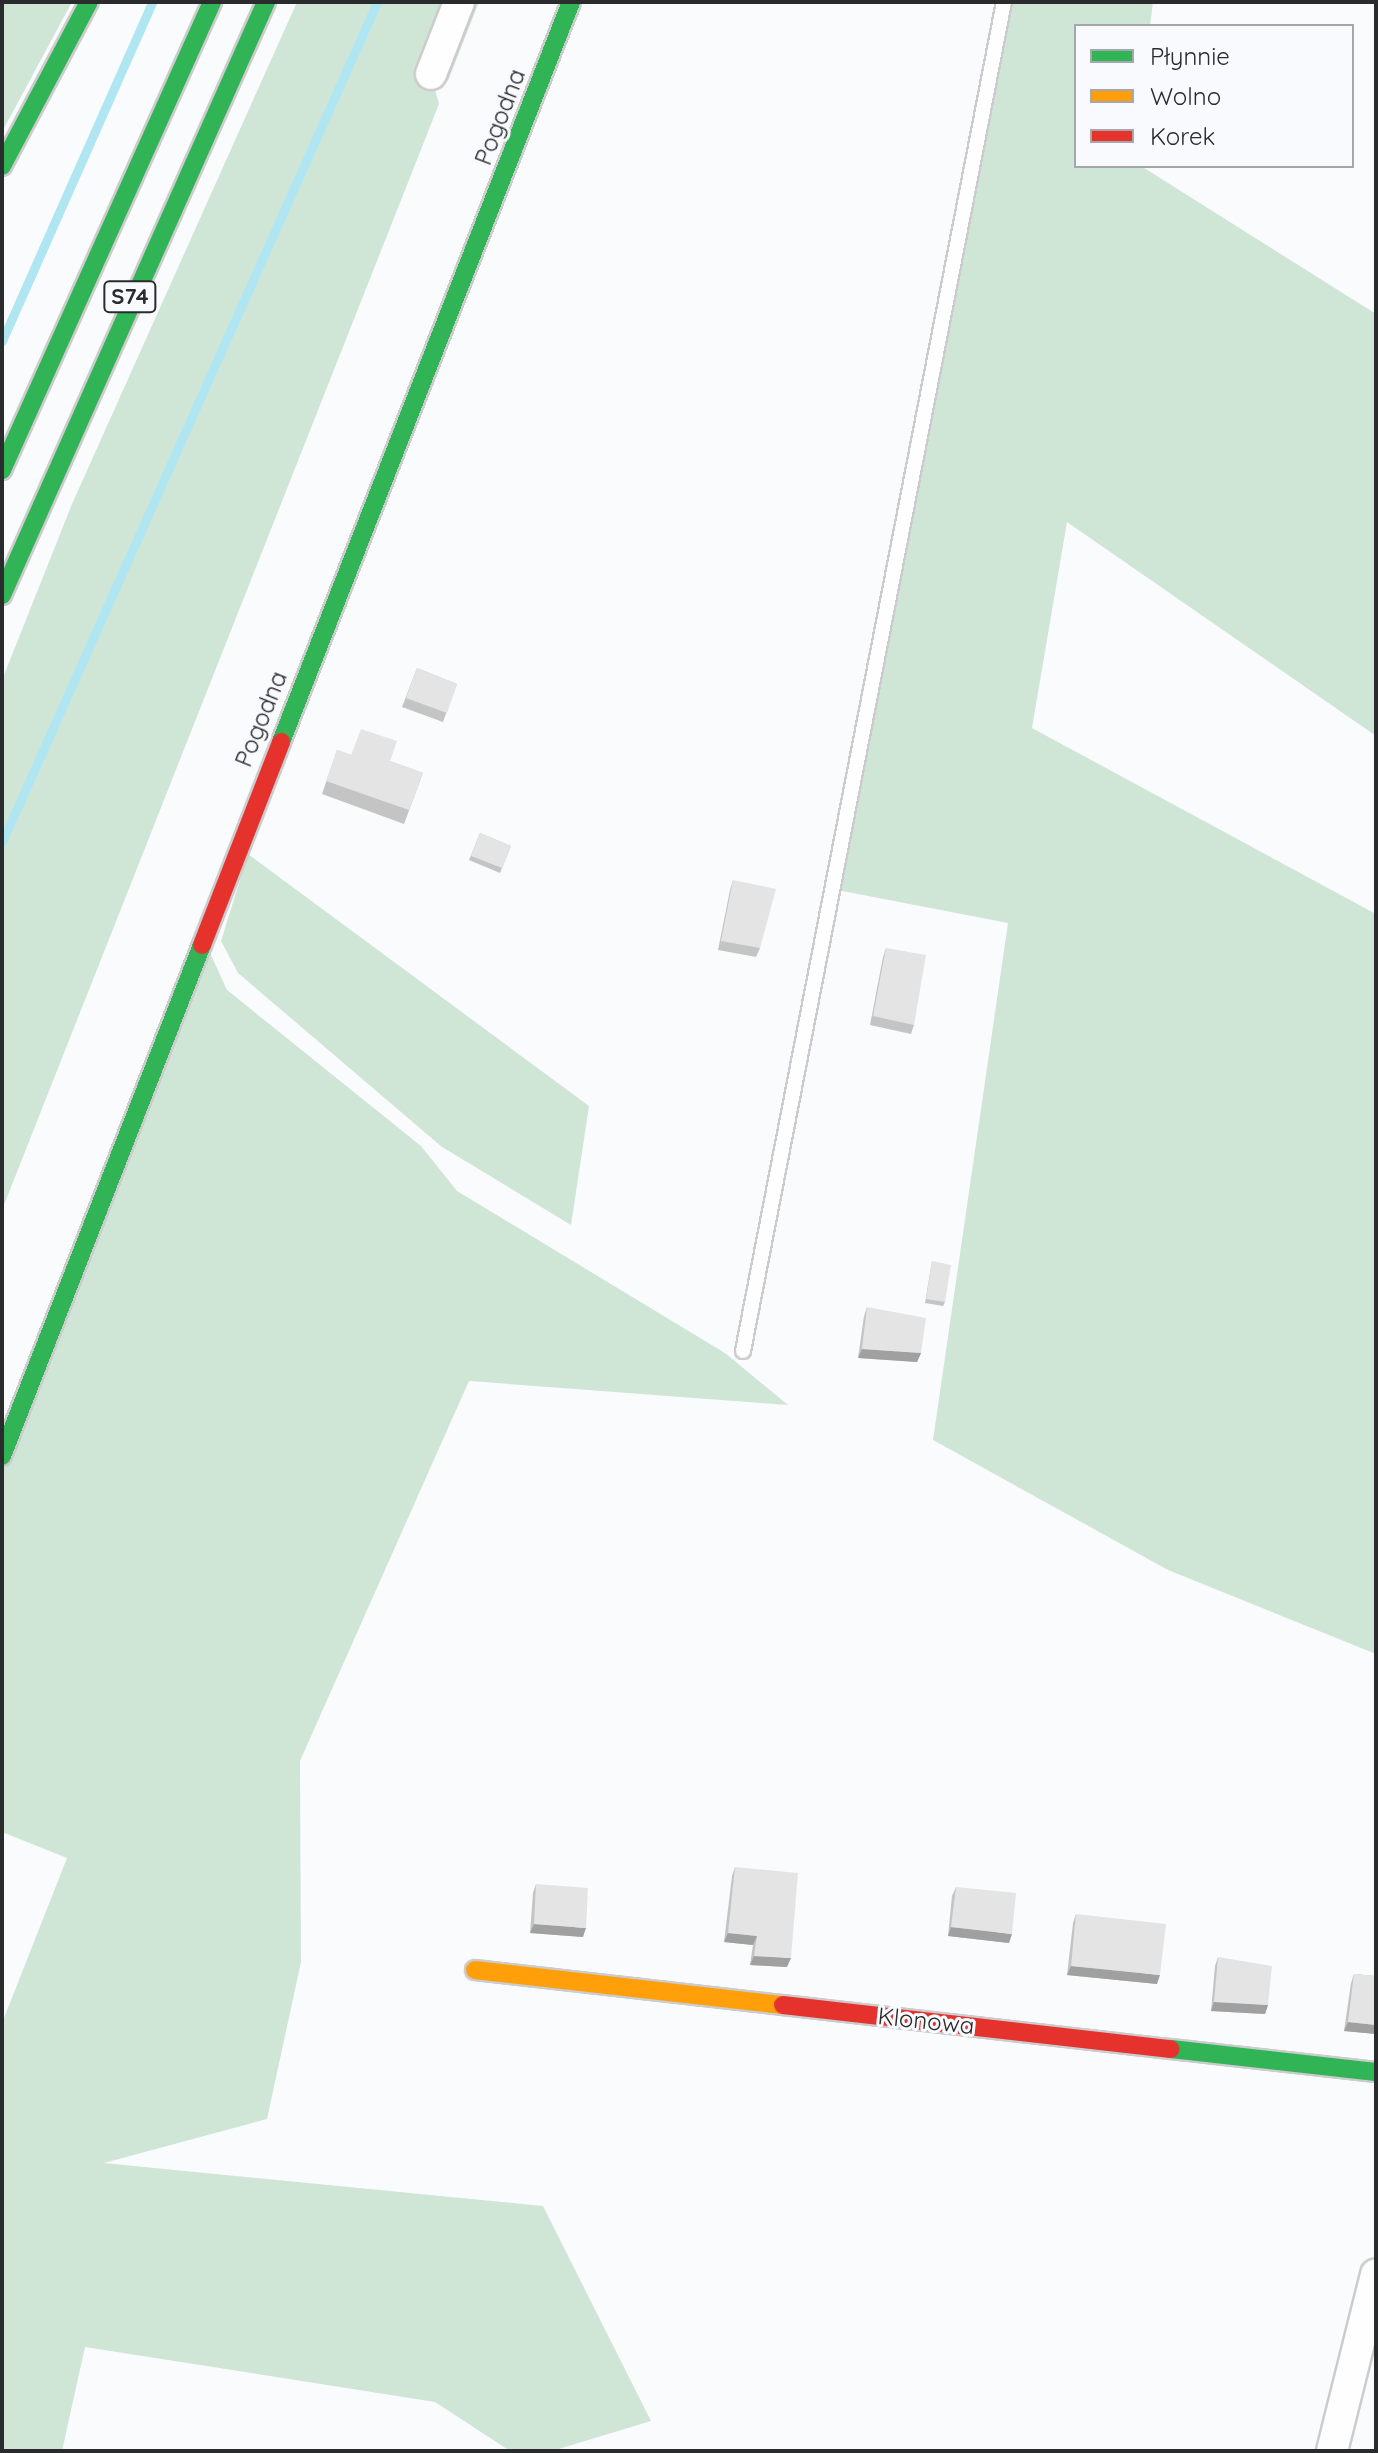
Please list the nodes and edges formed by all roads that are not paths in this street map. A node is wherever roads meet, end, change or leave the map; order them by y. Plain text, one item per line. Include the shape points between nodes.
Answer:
1 (89, 2) edge
2 (212, 2) edge
3 (266, 2) edge
4 (459, 2) edge
5 (571, 2) edge
6 (1004, 2) edge
7 (431, 74) dead end
8 (2, 166) edge
9 (2, 470) edge
10 (2, 595) edge
11 (743, 1351) dead end
12 (2, 1456) edge
13 (475, 1970) dead end
14 (1376, 2072) edge
15 (1376, 2274) edge
16 (1368, 2338) edge
17 (1332, 2451) edge

1 - 8 main road
2 - 9 main road, S74
3 - 10 main road, S74
4 - 7 street
5 - 12 main road, Pogodna
6 - 11 lane
13 - 14 main road, Klonowa
15 - 16 street
16 - 17 street

